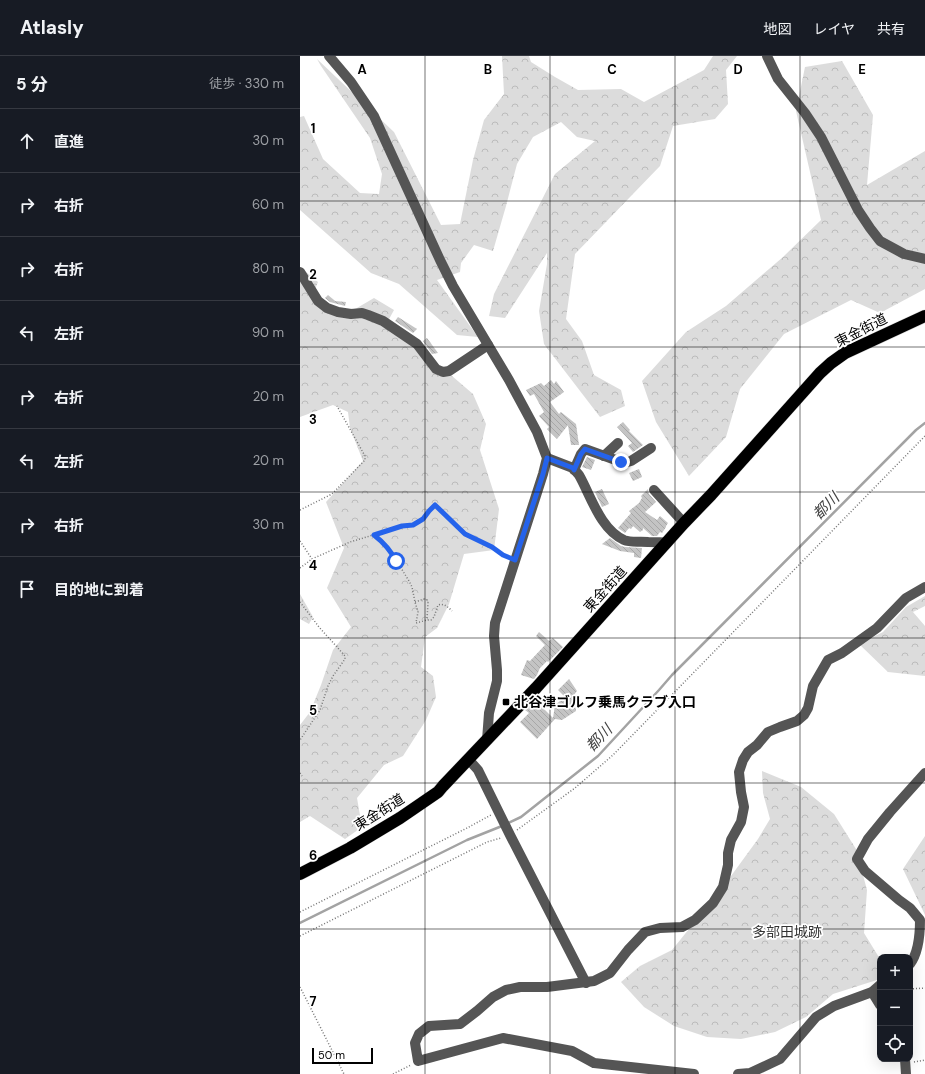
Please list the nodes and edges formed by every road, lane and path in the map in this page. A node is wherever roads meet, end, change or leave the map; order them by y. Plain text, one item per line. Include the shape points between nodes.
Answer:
1 (329, 56) edge
2 (767, 56) edge
3 (925, 259) edge
4 (300, 272) edge
5 (925, 316) edge
6 (488, 345) junction
7 (337, 406) dead end
8 (925, 436) edge
9 (618, 442) dead end
10 (651, 448) dead end
11 (604, 456) junction
12 (547, 458) junction
13 (574, 470) junction
14 (654, 490) dead end
15 (300, 510) edge
16 (684, 524) junction
17 (374, 535) junction
18 (300, 540) edge
19 (667, 543) junction
20 (312, 559) junction
21 (515, 560) junction
22 (300, 568) edge
23 (925, 587) edge
24 (300, 602) edge
25 (415, 602) junction
26 (452, 611) dead end
27 (427, 620) junction
28 (300, 740) edge
29 (487, 740) junction
30 (469, 760) junction
31 (300, 773) edge
32 (925, 773) edge
33 (302, 776) dead end
34 (498, 810) junction
35 (510, 835) junction
36 (300, 874) edge
37 (300, 912) edge
38 (300, 936) edge
39 (920, 953) edge
40 (586, 983) junction
41 (300, 987) edge
42 (876, 988) edge
43 (925, 988) edge
44 (913, 989) edge
45 (925, 1060) edge
46 (418, 1061) junction
47 (906, 1066) edge
48 (344, 1074) edge
49 (393, 1074) edge
50 (694, 1074) edge
51 (738, 1074) edge

1 - 6 street via 374,116 446,273
2 - 3 street via 778,79 821,137 858,210 880,241 904,254
4 - 6 street via 318,301 326,308 351,314 368,314 383,322 417,344 436,369 443,372 449,371
5 - 16 highway, 東金街道 via 845,353 831,363
6 - 12 street via 537,432
7 - 15 path via 365,460 332,494
8 - 35 path via 613,756 575,788
9 - 11 street
10 - 11 street via 624,463
11 - 13 street via 585,449
12 - 13 street
12 - 21 street
13 - 19 street via 579,474 604,524 615,534 624,540
14 - 16 street
16 - 19 highway, 東金街道
17 - 20 path via 350,542
17 - 21 path via 413,525 423,519 435,505 465,534
17 - 25 path via 393,555 409,581
18 - 20 path
19 - 29 highway, 東金街道
20 - 22 path
21 - 29 street via 495,623 497,681 489,713
23 - 40 street via 906,598 877,628 828,660 813,686 804,715 797,721 768,732 748,752 739,772 744,807 741,822 731,840 723,887 713,903 695,920 682,927 645,932 610,973
24 - 28 path via 345,656 328,686 320,710
25 - 27 path via 427,600
25 - 27 path via 418,612 416,623
26 - 27 path via 440,604 434,617
29 - 30 highway, 東金街道
30 - 34 street via 478,770
30 - 36 highway, 東金街道 via 438,792 400,818
31 - 33 path
32 - 39 street via 868,838 858,859 865,871 910,908 920,920
34 - 35 street
34 - 37 path
35 - 38 path via 487,842
35 - 40 street
40 - 46 street via 506,990 493,997 460,1024 429,1026 419,1034 415,1043
41 - 48 path
42 - 51 street via 834,1006 816,1017 780,1059 750,1073
43 - 44 path
45 - 47 path
46 - 49 path
46 - 50 street via 503,1038 572,1052 594,1063

